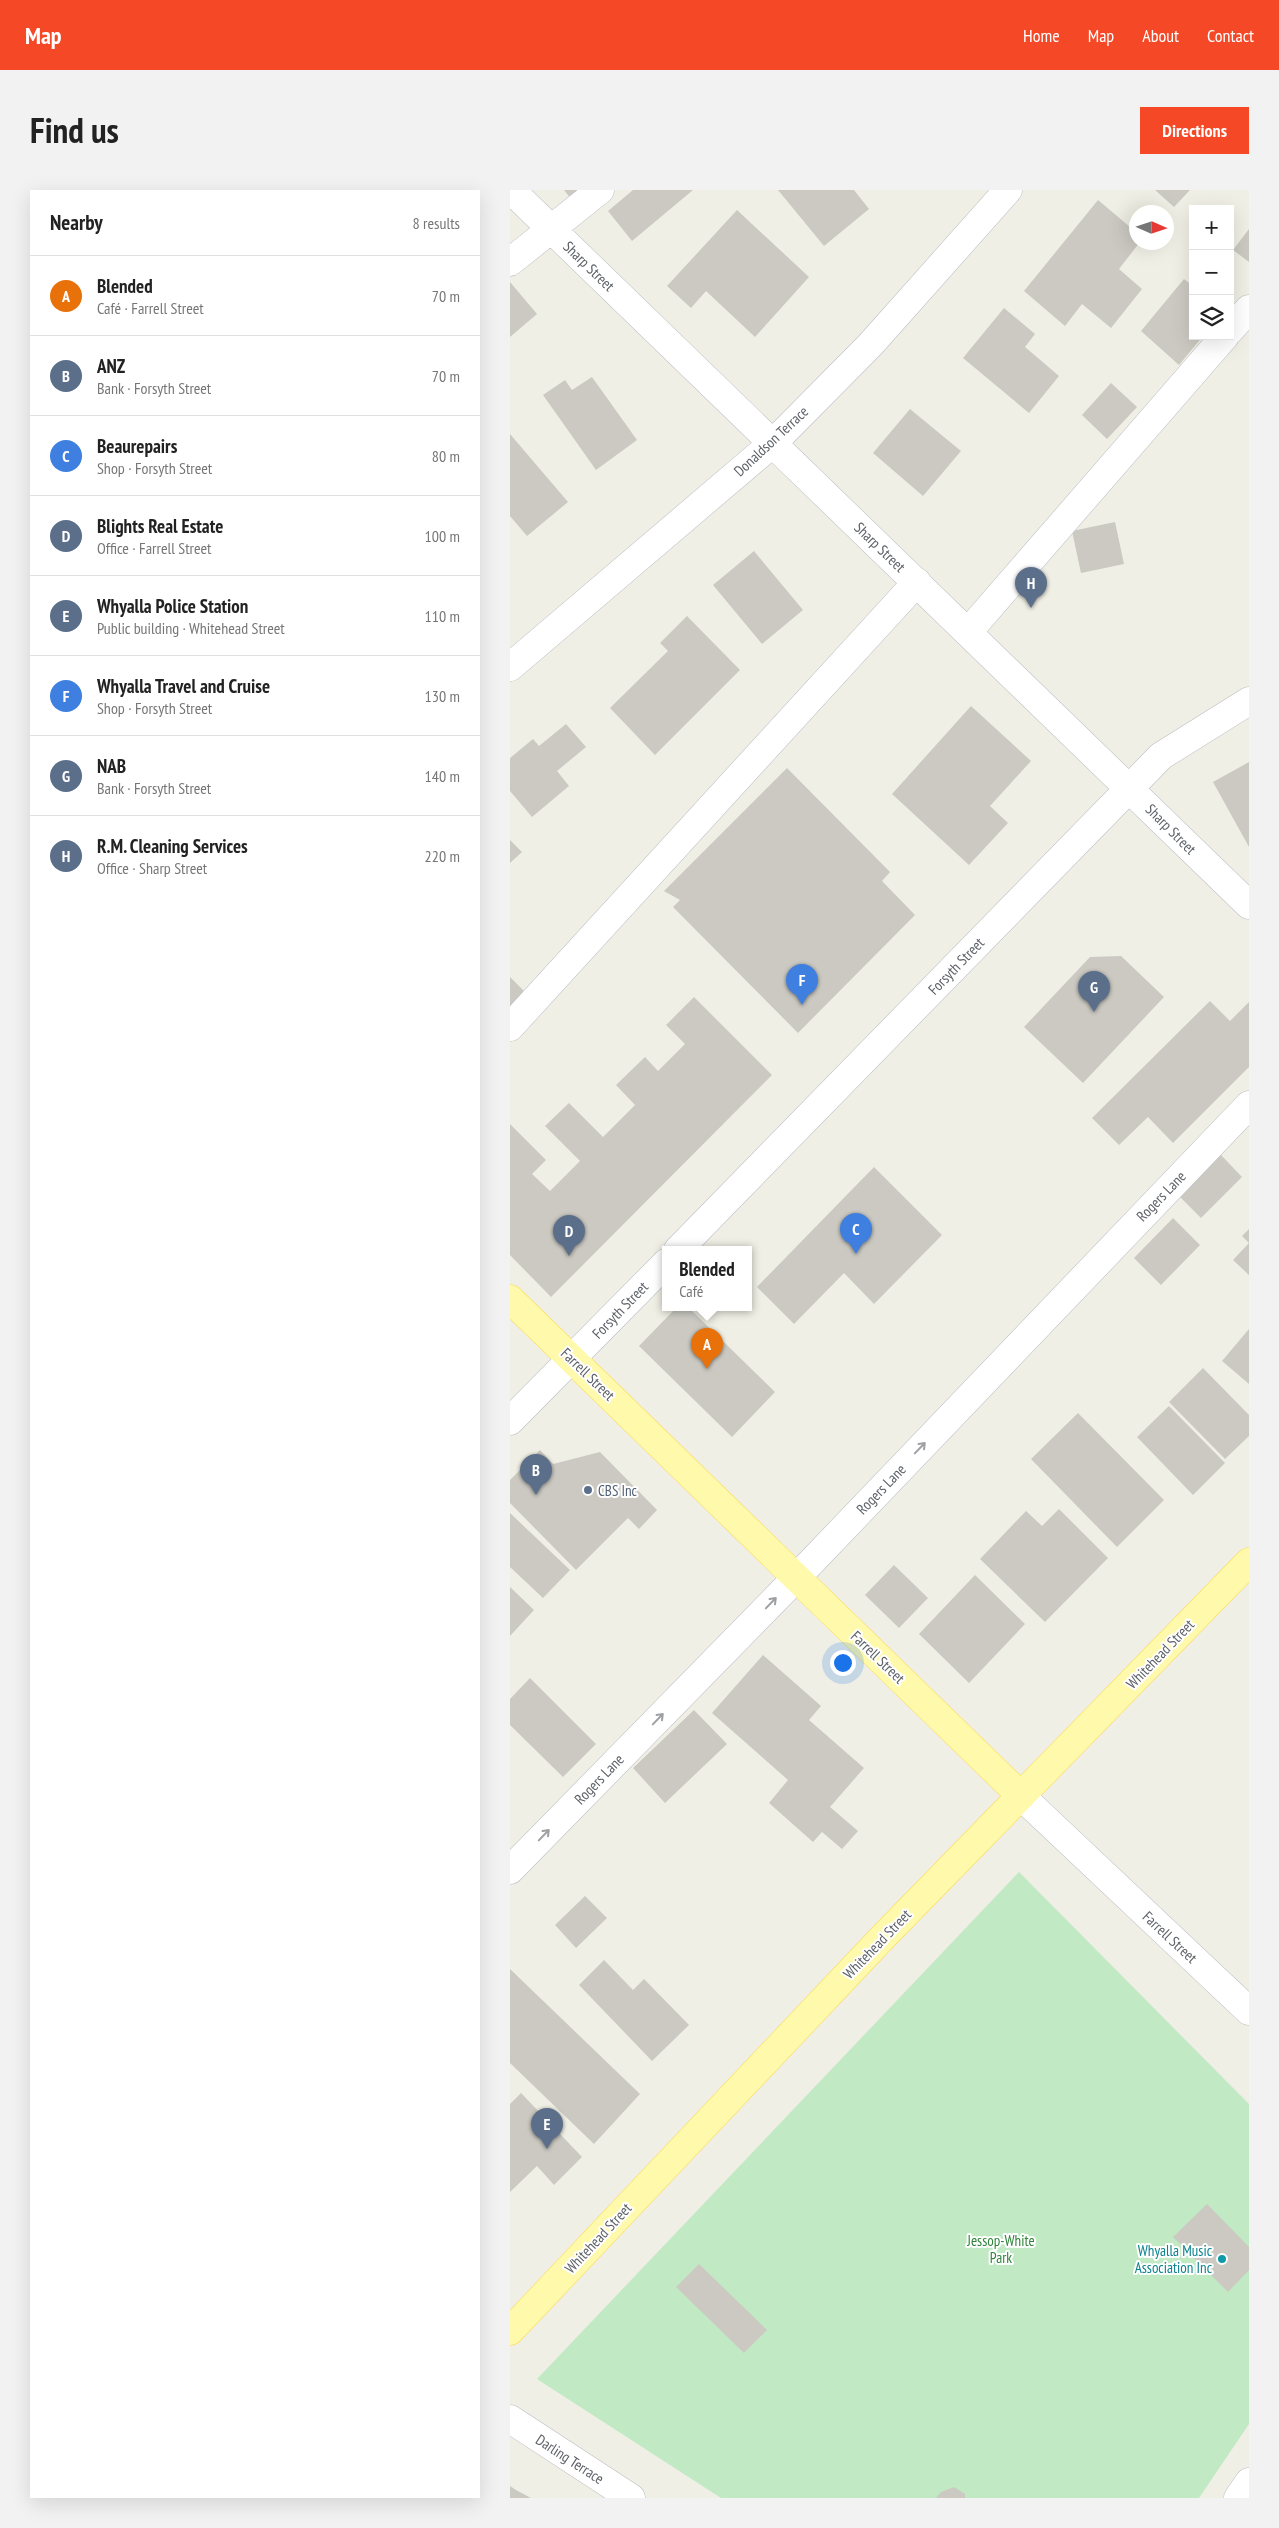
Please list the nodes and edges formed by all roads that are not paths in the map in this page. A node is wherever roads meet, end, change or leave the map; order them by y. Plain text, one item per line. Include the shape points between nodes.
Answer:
1 (511, 190) edge
2 (600, 190) edge
3 (1008, 190) edge
4 (553, 230) junction
5 (510, 262) edge
6 (1249, 309) edge
7 (1234, 326) edge
8 (1222, 340) edge
9 (773, 443) junction
10 (917, 582) junction
11 (968, 632) junction
12 (510, 667) edge
13 (1249, 702) edge
14 (1130, 788) junction
15 (1249, 905) edge
16 (510, 1027) edge
17 (1249, 1105) edge
18 (682, 1246) edge
19 (662, 1267) edge
20 (510, 1299) edge
21 (572, 1359) junction
22 (510, 1421) edge
23 (1249, 1562) edge
24 (797, 1577) junction
25 (1021, 1796) junction
26 (510, 1870) edge
27 (1249, 2011) edge
28 (510, 2331) edge
29 (510, 2419) edge
30 (1249, 2482) edge
31 (631, 2498) edge
32 (1238, 2498) edge

1 - 4 street, Sharp Street
2 - 4 street
3 - 9 street, Donaldson Terrace via 871,344
4 - 5 street
4 - 9 street, Sharp Street
6 - 7 street
8 - 11 street
9 - 10 street, Sharp Street
9 - 12 street, Donaldson Terrace
10 - 11 street, Sharp Street
10 - 16 street
11 - 14 street, Sharp Street
13 - 14 street, Forsyth Street via 1161,756
14 - 15 street, Sharp Street
14 - 18 street, Forsyth Street
24 -> 17 street, Rogers Lane
19 - 21 street, Forsyth Street
20 - 21 main road, Farrell Street
21 - 22 street, Forsyth Street
21 - 24 main road, Farrell Street
23 - 25 main road, Whitehead Street
24 - 25 main road, Farrell Street
26 -> 24 street, Rogers Lane
25 - 27 street, Farrell Street
25 - 28 main road, Whitehead Street
29 - 31 street, Darling Terrace
30 - 32 street

